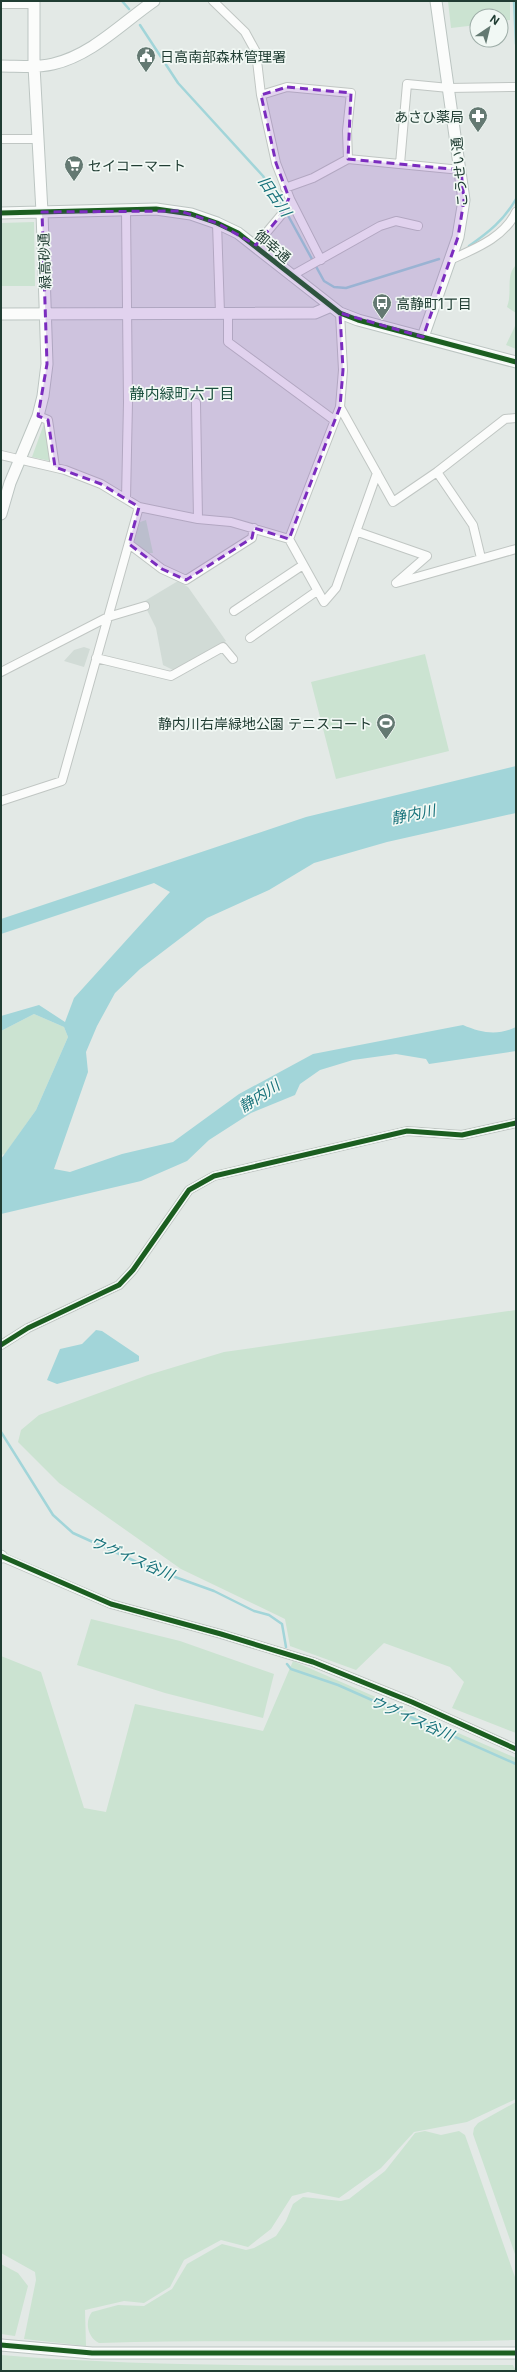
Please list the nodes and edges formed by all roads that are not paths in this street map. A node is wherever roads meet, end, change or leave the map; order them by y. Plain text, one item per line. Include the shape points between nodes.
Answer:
1 (154, 1) edge
2 (213, 1) edge
3 (436, 1) edge
4 (34, 3) edge
5 (1, 4) edge
6 (1, 66) edge
7 (34, 66) junction
8 (516, 87) edge
9 (449, 88) junction
10 (262, 95) junction
11 (1, 139) edge
12 (38, 139) junction
13 (348, 159) junction
14 (400, 164) junction
15 (461, 170) junction
16 (285, 188) junction
17 (289, 200) junction
18 (126, 210) junction
19 (42, 212) junction
20 (516, 212) edge
21 (1, 213) edge
22 (217, 223) junction
23 (418, 226) dead end
24 (256, 245) junction
25 (450, 260) junction
26 (317, 261) junction
27 (291, 276) junction
28 (329, 307) junction
29 (45, 313) junction
30 (224, 313) junction
31 (340, 313) junction
32 (1, 314) edge
33 (128, 314) junction
34 (423, 337) junction
35 (516, 362) edge
36 (196, 403) dead end
37 (340, 407) junction
38 (38, 416) junction
39 (516, 418) edge
40 (334, 420) junction
41 (1, 455) edge
42 (20, 459) junction
43 (55, 467) junction
44 (437, 472) junction
45 (377, 473) junction
46 (126, 499) junction
47 (139, 507) junction
48 (1, 514) edge
49 (198, 519) junction
50 (254, 528) junction
51 (358, 532) junction
52 (289, 539) junction
53 (129, 544) junction
54 (516, 549) edge
55 (480, 558) junction
56 (303, 565) junction
57 (317, 591) junction
58 (144, 606) dead end
59 (234, 611) dead end
60 (108, 617) junction
61 (250, 638) dead end
62 (96, 658) junction
63 (233, 659) dead end
64 (1, 672) edge
65 (1, 801) edge
66 (516, 1123) edge
67 (1, 1345) edge
68 (2, 1557) edge
69 (516, 1749) edge
70 (1, 2345) edge
71 (516, 2353) edge

1 - 7 street via 79,55 52,65
2 - 10 street via 245,32 256,52
3 - 9 street, こうせい通
4 - 5 street
4 - 7 street, 緑高砂通
6 - 7 street
7 - 12 street, 緑高砂通
8 - 9 street
9 - 14 street via 407,84
9 - 15 street, こうせい通
10 - 13 street via 287,87 351,93
10 - 16 street via 276,163
11 - 12 street
12 - 19 street, 緑高砂通
13 - 14 street
13 - 16 street via 313,178
14 - 15 street
15 - 25 street, こうせい通 via 463,214
16 - 17 street
17 - 24 street
17 - 26 street
18 - 19 street, 御幸通
18 - 22 street, 御幸通 via 180,211
18 - 33 street
19 - 21 street, 御幸通
19 - 29 street, 緑高砂通
20 - 25 street via 503,229 487,243
22 - 24 street, 御幸通
22 - 30 street
23 - 26 street via 396,221 380,226
24 - 27 street, 御幸通
25 - 34 street, こうせい通
26 - 27 street
27 - 28 street, 御幸通
28 - 30 street via 315,313
28 - 31 street, 御幸通
29 - 32 street
29 - 33 street
29 - 38 street, 緑高砂通 via 46,364
30 - 33 street
30 - 40 street via 228,342
31 - 34 street, 御幸通
31 - 37 street via 343,370
33 - 46 street
34 - 35 street, 御幸通
36 - 49 street
37 - 40 street
37 - 45 street
38 - 42 street, 緑高砂通
38 - 43 street via 48,420
39 - 44 street via 506,419
40 - 52 street
41 - 42 street
42 - 43 street
42 - 48 street, 緑高砂通
43 - 46 street via 101,484
44 - 45 street via 393,502
44 - 55 street via 473,525
45 - 51 street
46 - 47 street
47 - 49 street
47 - 53 street
49 - 50 street via 231,522
50 - 52 street
50 - 53 street via 252,538 186,580 162,569
51 - 55 street via 427,556 396,583
51 - 57 street via 336,588 324,602
52 - 56 street
53 - 60 street
54 - 55 street
56 - 57 street
56 - 59 street
57 - 61 street
58 - 60 street
60 - 62 street
60 - 64 street
62 - 63 street via 171,676 223,647
62 - 65 street via 62,781
66 - 67 street via 462,1135 407,1131 214,1176 189,1190 133,1270 119,1285 28,1328
68 - 69 street via 111,1604 313,1662 412,1702
70 - 71 street via 92,2353

